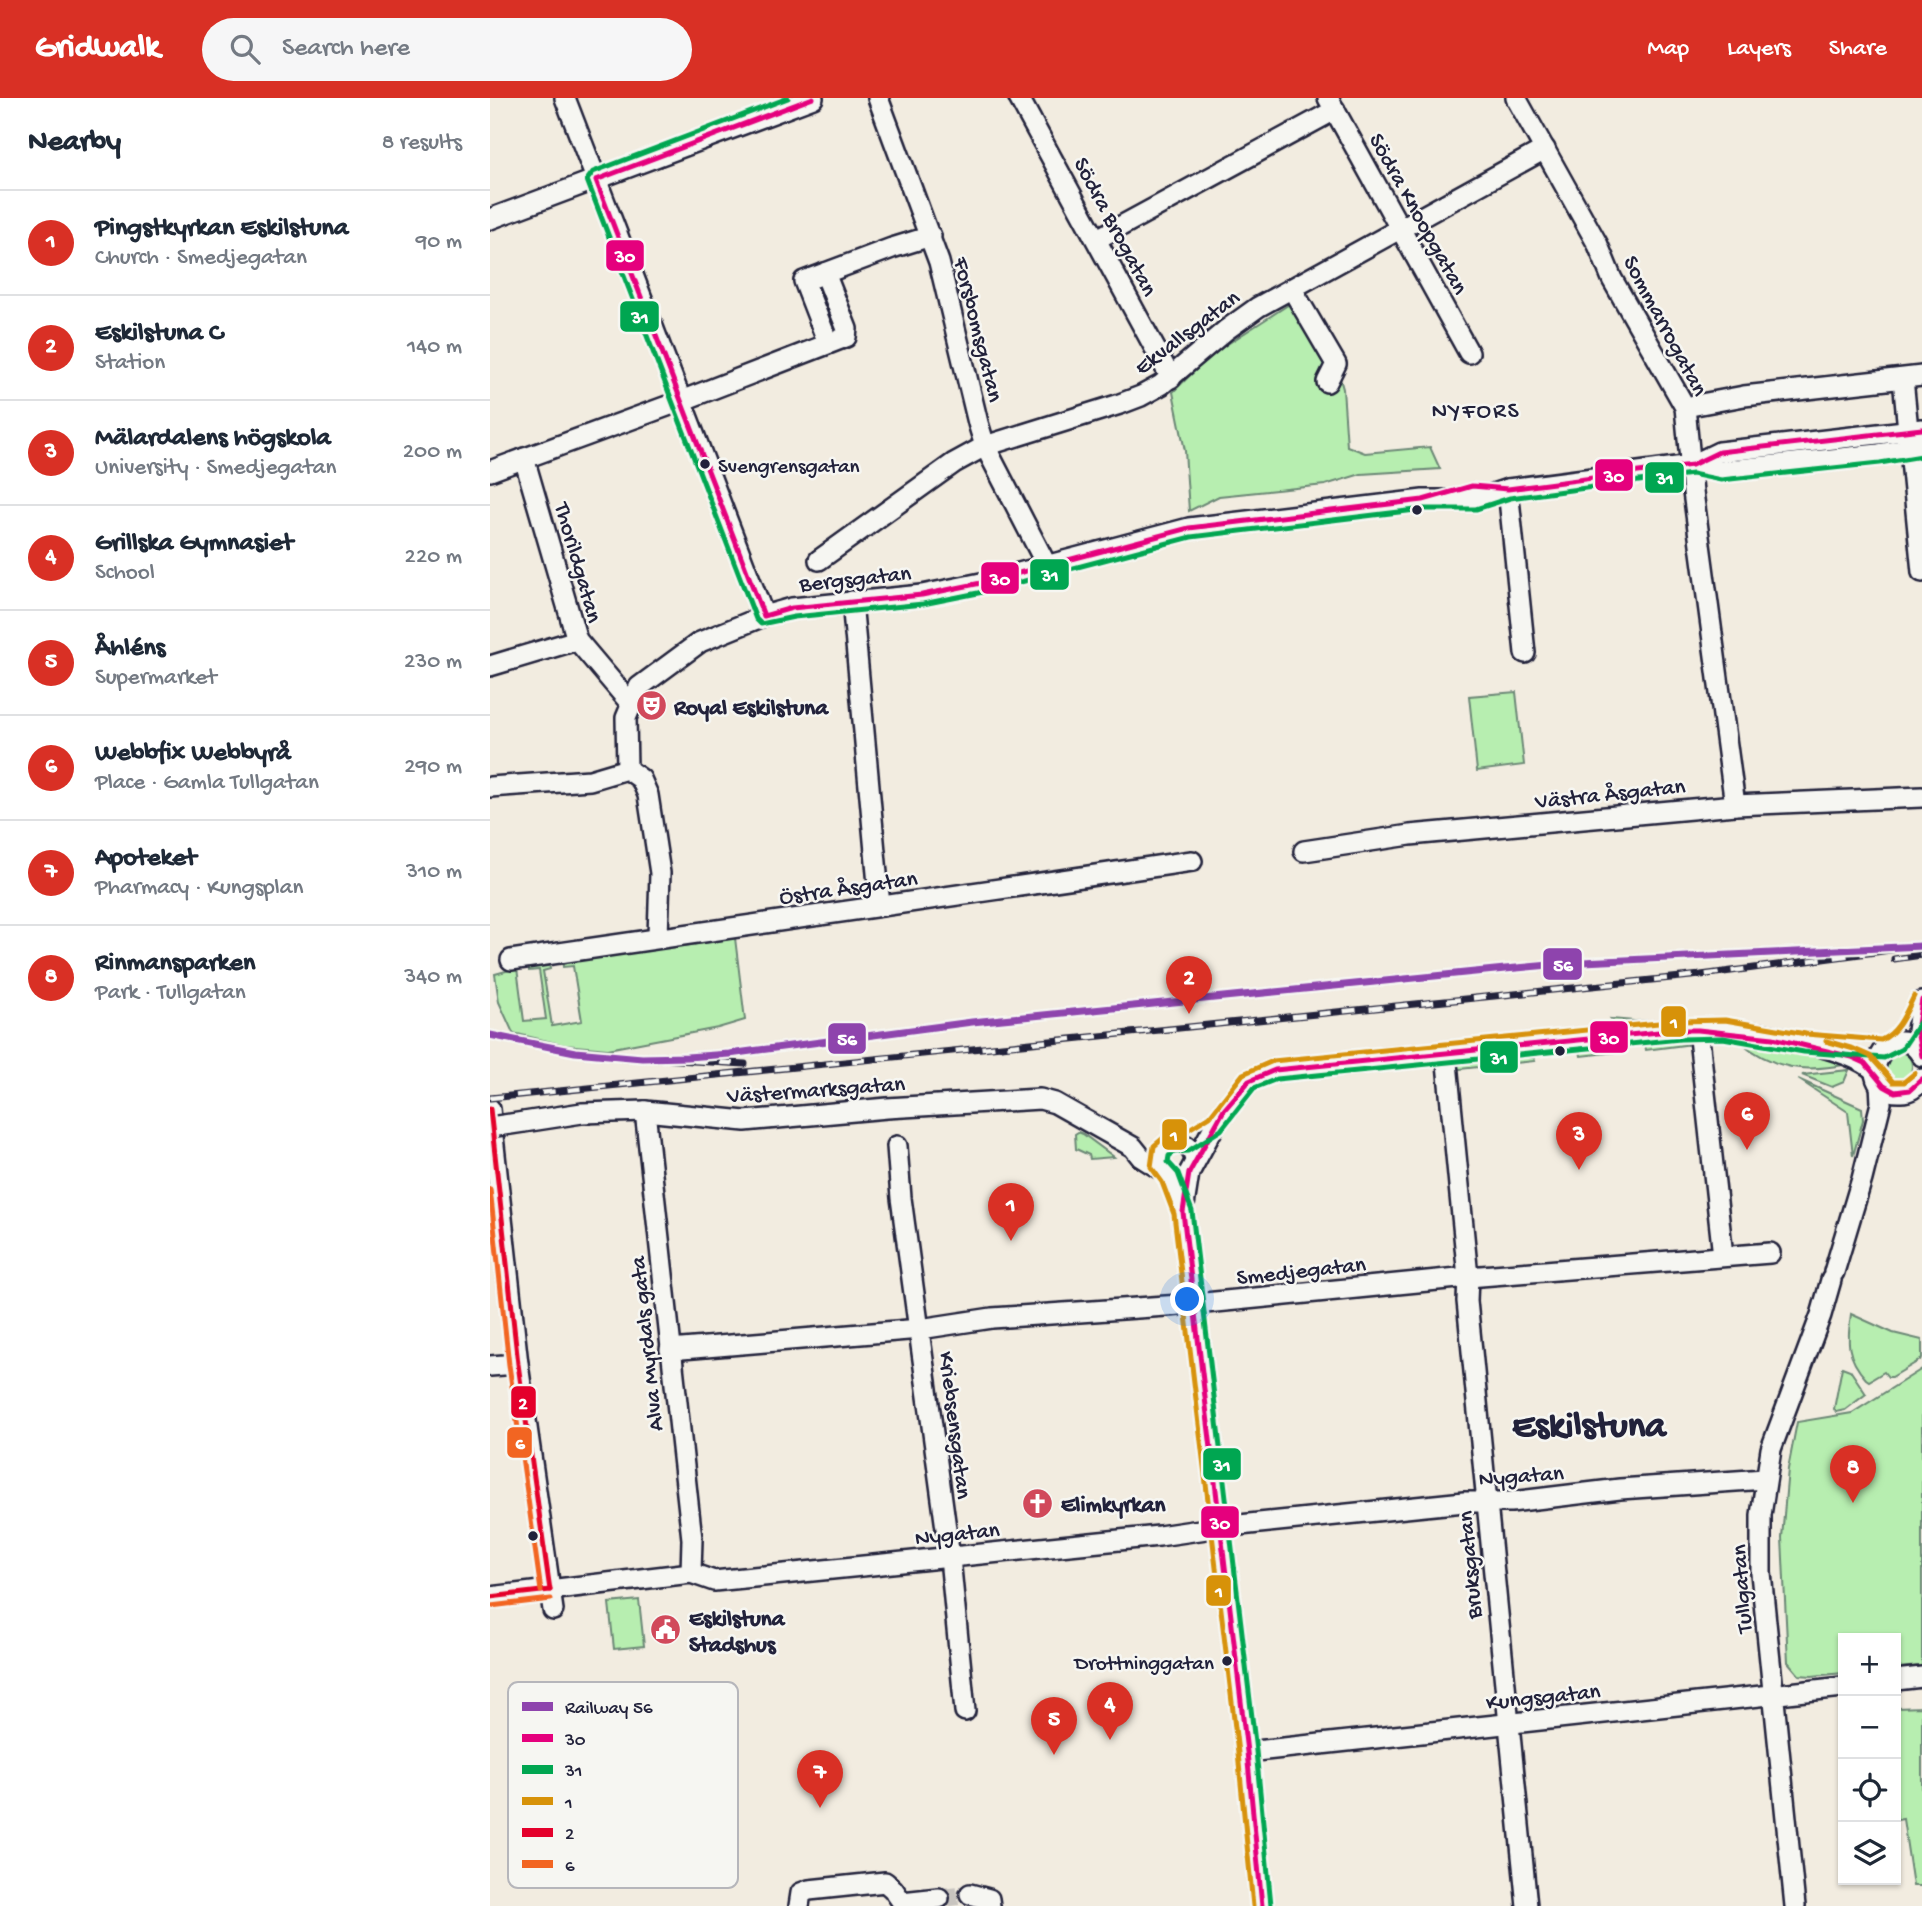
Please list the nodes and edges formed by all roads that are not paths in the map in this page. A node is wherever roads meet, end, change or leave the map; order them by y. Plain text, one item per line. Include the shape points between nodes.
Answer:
1 (565, 98) edge
2 (813, 98) edge
3 (878, 98) edge
4 (1019, 98) edge
5 (1516, 98) edge
6 (1331, 104) edge
7 (771, 105) edge
8 (1545, 149) junction
9 (596, 180) junction
10 (490, 219) edge
11 (1401, 229) junction
12 (931, 236) junction
13 (1097, 239) junction
14 (1292, 289) junction
15 (1469, 353) dead end
16 (1912, 377) edge
17 (1171, 378) junction
18 (1327, 382) dead end
19 (681, 401) junction
20 (1685, 407) junction
21 (1916, 439) edge
22 (985, 446) junction
23 (524, 458) junction
24 (1692, 465) junction
25 (490, 471) edge
26 (1508, 489) junction
27 (819, 560) dead end
28 (1047, 566) junction
29 (1922, 572) edge
30 (852, 601) junction
31 (764, 616) junction
32 (577, 640) junction
33 (1525, 653) dead end
34 (490, 666) edge
35 (631, 704) junction
36 (627, 769) junction
37 (490, 787) edge
38 (1922, 797) edge
39 (1735, 805) junction
40 (1304, 850) dead end
41 (1192, 861) dead end
42 (880, 906) junction
43 (658, 937) junction
44 (511, 960) dead end
45 (1922, 1001) edge
46 (1698, 1030) junction
47 (1805, 1043) junction
48 (1890, 1046) junction
49 (1446, 1053) junction
50 (1921, 1054) edge
51 (1878, 1077) junction
52 (1917, 1085) edge
53 (490, 1109) edge
54 (645, 1111) junction
55 (490, 1127) edge
56 (897, 1146) dead end
57 (1178, 1162) junction
58 (1862, 1179) junction
59 (1770, 1253) dead end
60 (1723, 1255) junction
61 (1468, 1277) junction
62 (1195, 1304) junction
63 (920, 1329) junction
64 (670, 1350) junction
65 (518, 1364) junction
66 (490, 1366) edge
67 (1765, 1479) junction
68 (1486, 1502) junction
69 (1220, 1527) junction
70 (950, 1558) junction
71 (691, 1573) junction
72 (550, 1590) junction
73 (490, 1597) edge
74 (553, 1610) dead end
75 (1922, 1676) edge
76 (1901, 1679) edge
77 (1838, 1688) edge
78 (1774, 1695) junction
79 (965, 1711) dead end
80 (1507, 1725) junction
81 (1247, 1752) junction
82 (939, 1898) tunnel mouth
83 (901, 1904) edge
84 (799, 1906) edge
85 (1262, 1906) edge
86 (1527, 1906) edge
87 (1795, 1906) edge

1 - 9 street
2 - 7 street
3 - 12 street, Forsbomsgatan
4 - 13 street, Södra Brogatan
5 - 8 street, Sommarrogatan
6 - 11 street, Södra Knoopgatan
6 - 13 street
7 - 9 street
8 - 11 street, Ekvallsgatan
8 - 20 street, Sommarrogatan
9 - 10 street
9 - 19 street
11 - 14 street, Ekvallsgatan
11 - 15 street, Södra Knoopgatan
12 - 19 street via 804,281 828,343
12 - 22 street, Forsbomsgatan
13 - 17 street, Södra Brogatan
14 - 17 street, Ekvallsgatan via 1242,317
14 - 18 street via 1336,364
16 - 20 street
16 - 21 street
17 - 22 street, Ekvallsgatan via 1141,396
19 - 23 street
19 - 31 street
20 - 24 street, Sommarrogatan
21 - 24 street, Bergsgatan via 1719,452
21 - 29 street
22 - 27 street, Ekvallsgatan via 954,463
22 - 28 street, Forsbomsgatan
23 - 25 street
23 - 32 street, Thorildgatan
24 - 26 street, Bergsgatan
24 - 39 street, Sommarrogatan
26 - 28 street, Bergsgatan via 1472,486 1423,500 1189,528
26 - 33 street
28 - 30 street, Bergsgatan via 922,595
30 - 31 street, Bergsgatan
30 - 42 street
31 - 35 street, Bergsgatan via 700,642 639,687
32 - 34 street
32 - 35 street, Thorildgatan
35 - 36 street via 626,718
36 - 37 street via 590,780
36 - 43 street via 641,779 648,794 660,873
38 - 39 street, Västra Åsgatan
39 - 40 street, Västra Åsgatan via 1410,835
41 - 42 street, Östra Åsgatan
42 - 43 street, Östra Åsgatan
43 - 44 street, Östra Åsgatan
45 - 48 street, Tullgatan via 1908,1027
45 - 50 street via 1917,1031
46 - 47 street via 1724,1029
46 - 49 street
46 - 60 street
47 - 48 street
47 - 51 street via 1860,1060
48 - 50 street via 1909,1044
48 - 51 street, Tullgatan via 1876,1060
49 - 57 street via 1275,1070 1249,1081
49 - 61 street, Bruksgatan
51 - 52 street via 1893,1091
51 - 58 street, Tullgatan via 1881,1103
52 - 58 street, Tullgatan via 1892,1107
53 - 65 street
54 - 55 street, Västermarksgatan, bridge via 582,1113
54 - 57 street, Västermarksgatan via 745,1121 1040,1099 1055,1102 1133,1147 1140,1157
54 - 64 street, Alva Myrdals gata
56 - 63 street, Kriebsensgatan
57 - 62 street
58 - 67 street, Tullgatan via 1771,1449
59 - 60 street, Smedjegatan
60 - 61 street, Smedjegatan
61 - 62 street, Smedjegatan
61 - 68 street, Bruksgatan
62 - 63 street, Smedjegatan via 992,1318
62 - 69 street
63 - 64 street, Smedjegatan
63 - 70 street, Kriebsensgatan
64 - 71 street, Alva Myrdals gata via 692,1539
65 - 66 street
65 - 72 street
67 - 68 street, Nygatan
67 - 78 street, Tullgatan via 1761,1573
68 - 69 street, Nygatan
68 - 80 street, Bruksgatan
69 - 70 street, Nygatan
69 - 81 street
70 - 71 street, Nygatan via 714,1581
70 - 79 street, Kriebsensgatan
71 - 72 street, Nygatan
72 - 73 street, Nygatan
72 - 74 street
75 - 76 street
77 - 78 street, Kungsgatan
78 - 80 street, Kungsgatan
78 - 87 street, Tullgatan
80 - 81 street, Kungsgatan
80 - 86 street, Bruksgatan
81 - 85 street
82 - 83 street
83 - 84 street via 885,1882 809,1890 801,1893

